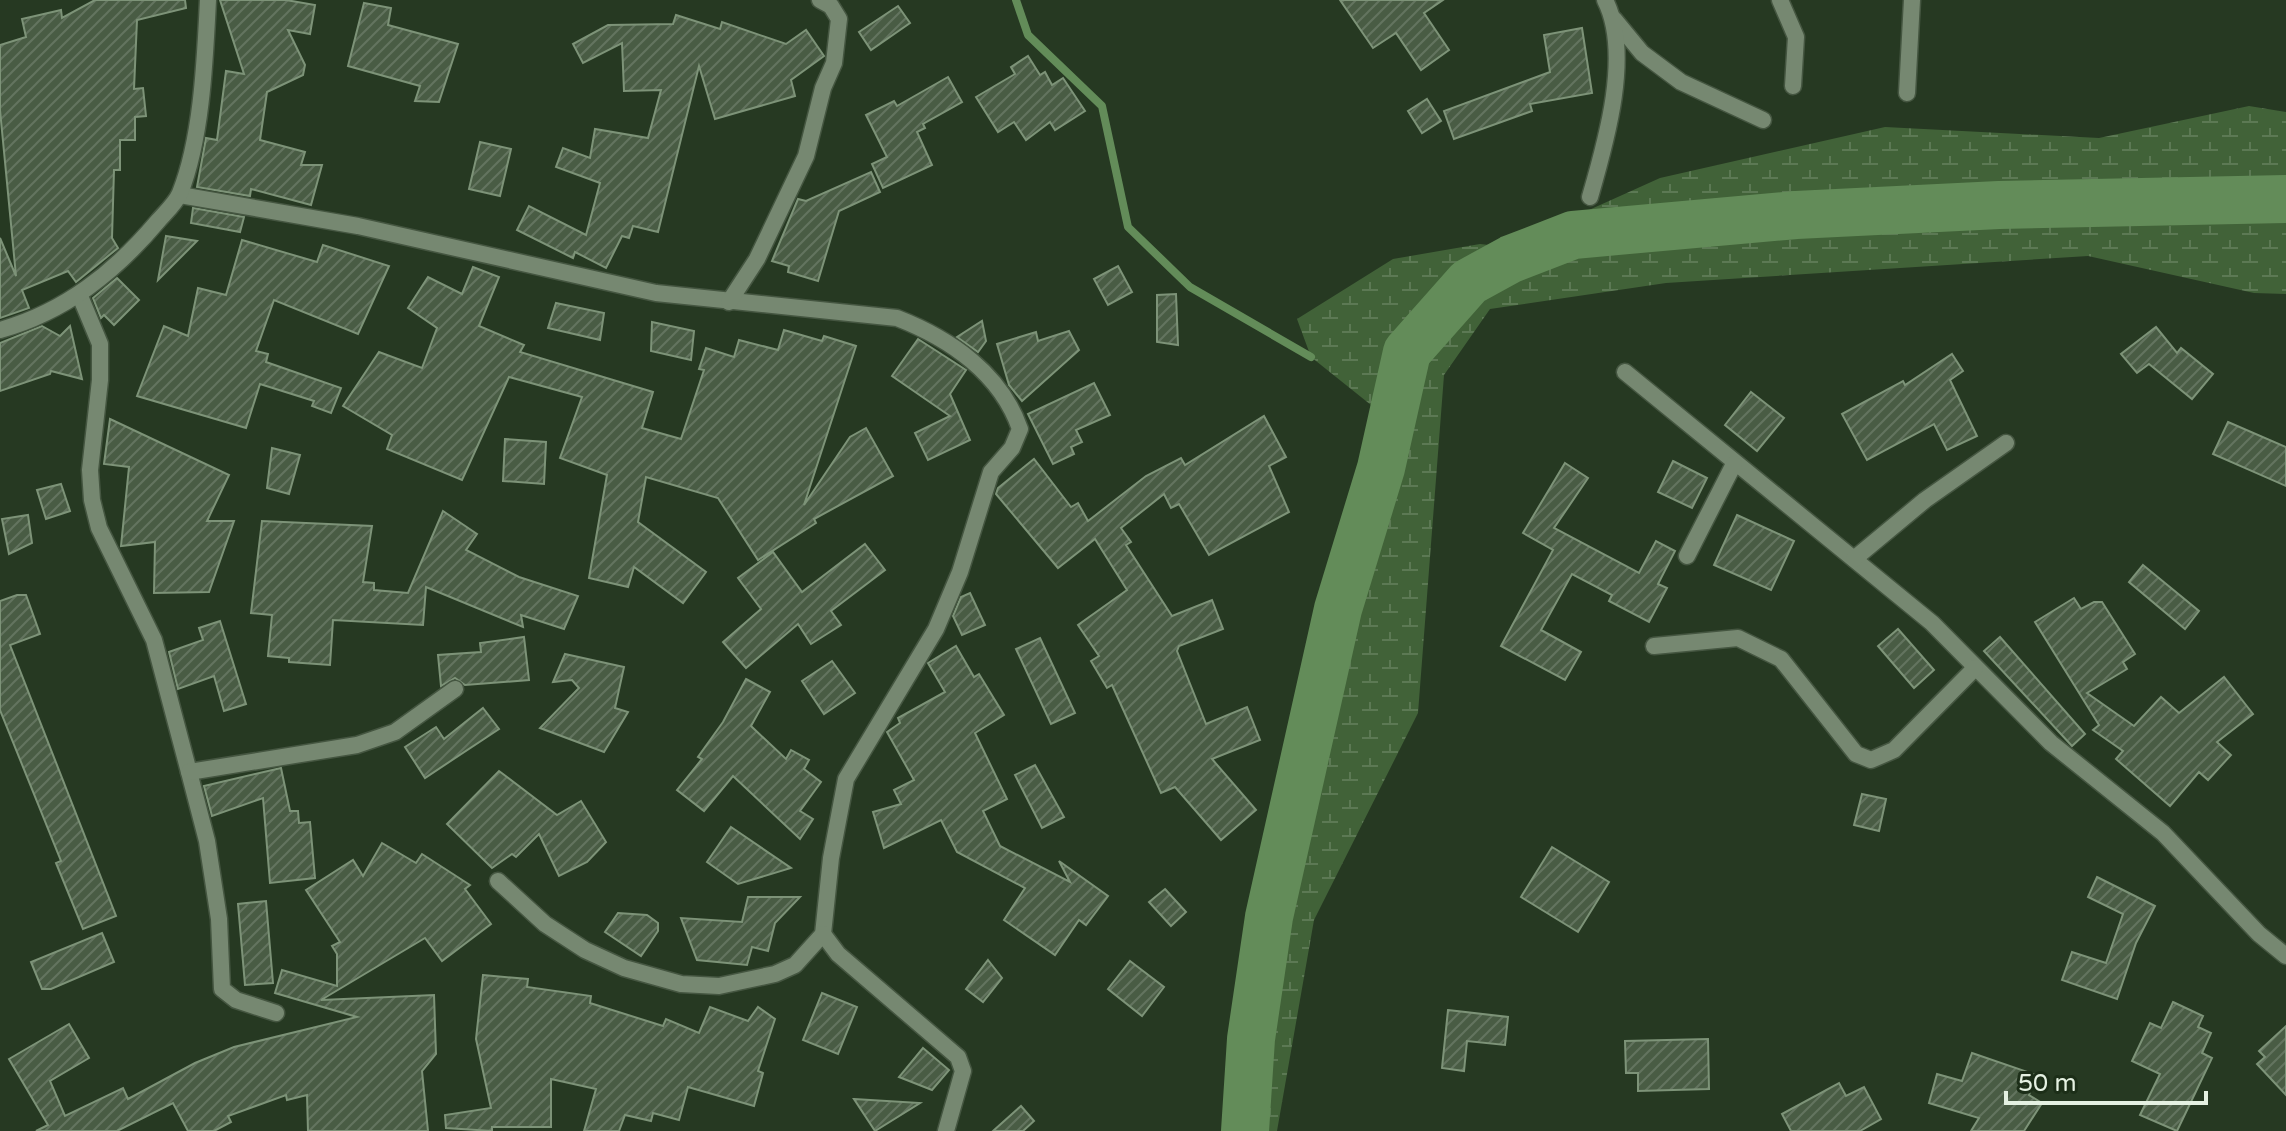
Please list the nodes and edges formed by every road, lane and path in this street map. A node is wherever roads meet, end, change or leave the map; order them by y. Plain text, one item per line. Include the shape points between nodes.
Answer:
1 (208, 0) edge
2 (820, 0) edge
3 (1605, 0) edge
4 (1780, 0) edge
5 (1912, 0) edge
6 (1614, 19) junction
7 (1793, 86) dead end
8 (1907, 93) dead end
9 (1763, 120) dead end
10 (180, 195) junction
11 (1590, 197) dead end
12 (80, 296) junction
13 (729, 302) junction
14 (0, 330) edge
15 (1625, 372) dead end
16 (2006, 443) dead end
17 (1734, 464) junction
18 (1687, 556) dead end
19 (1854, 559) junction
20 (1654, 646) dead end
21 (1975, 668) junction
22 (455, 689) dead end
23 (189, 772) junction
24 (498, 881) dead end
25 (823, 934) junction
26 (2286, 956) edge
27 (276, 1013) dead end
28 (946, 1131) edge

1 - 10 street via 195,134
2 - 13 street via 839,19 834,63 806,156 757,259
3 - 6 street
4 - 7 street via 1796,37
5 - 8 street
6 - 9 street via 1642,53 1681,82
6 - 11 street via 1616,68 1604,148
10 - 12 street via 137,245
10 - 13 street via 358,226 591,280
12 - 14 street
12 - 23 street via 100,344 92,500 99,528 154,640
13 - 25 street via 874,315 921,327 994,379 1020,429 991,472 936,629 846,779
15 - 17 street
16 - 19 street
17 - 18 street
17 - 19 street
19 - 21 street via 1932,623
20 - 21 street via 1738,638 1781,659 1856,754 1871,760 1894,750
21 - 26 street via 2051,743 2163,833
22 - 23 street via 395,732 357,745
23 - 27 street via 219,919 222,989 236,1000
24 - 25 street via 545,924 585,950 681,984 719,986 775,974 795,965
25 - 28 street via 838,954 958,1057 963,1071

